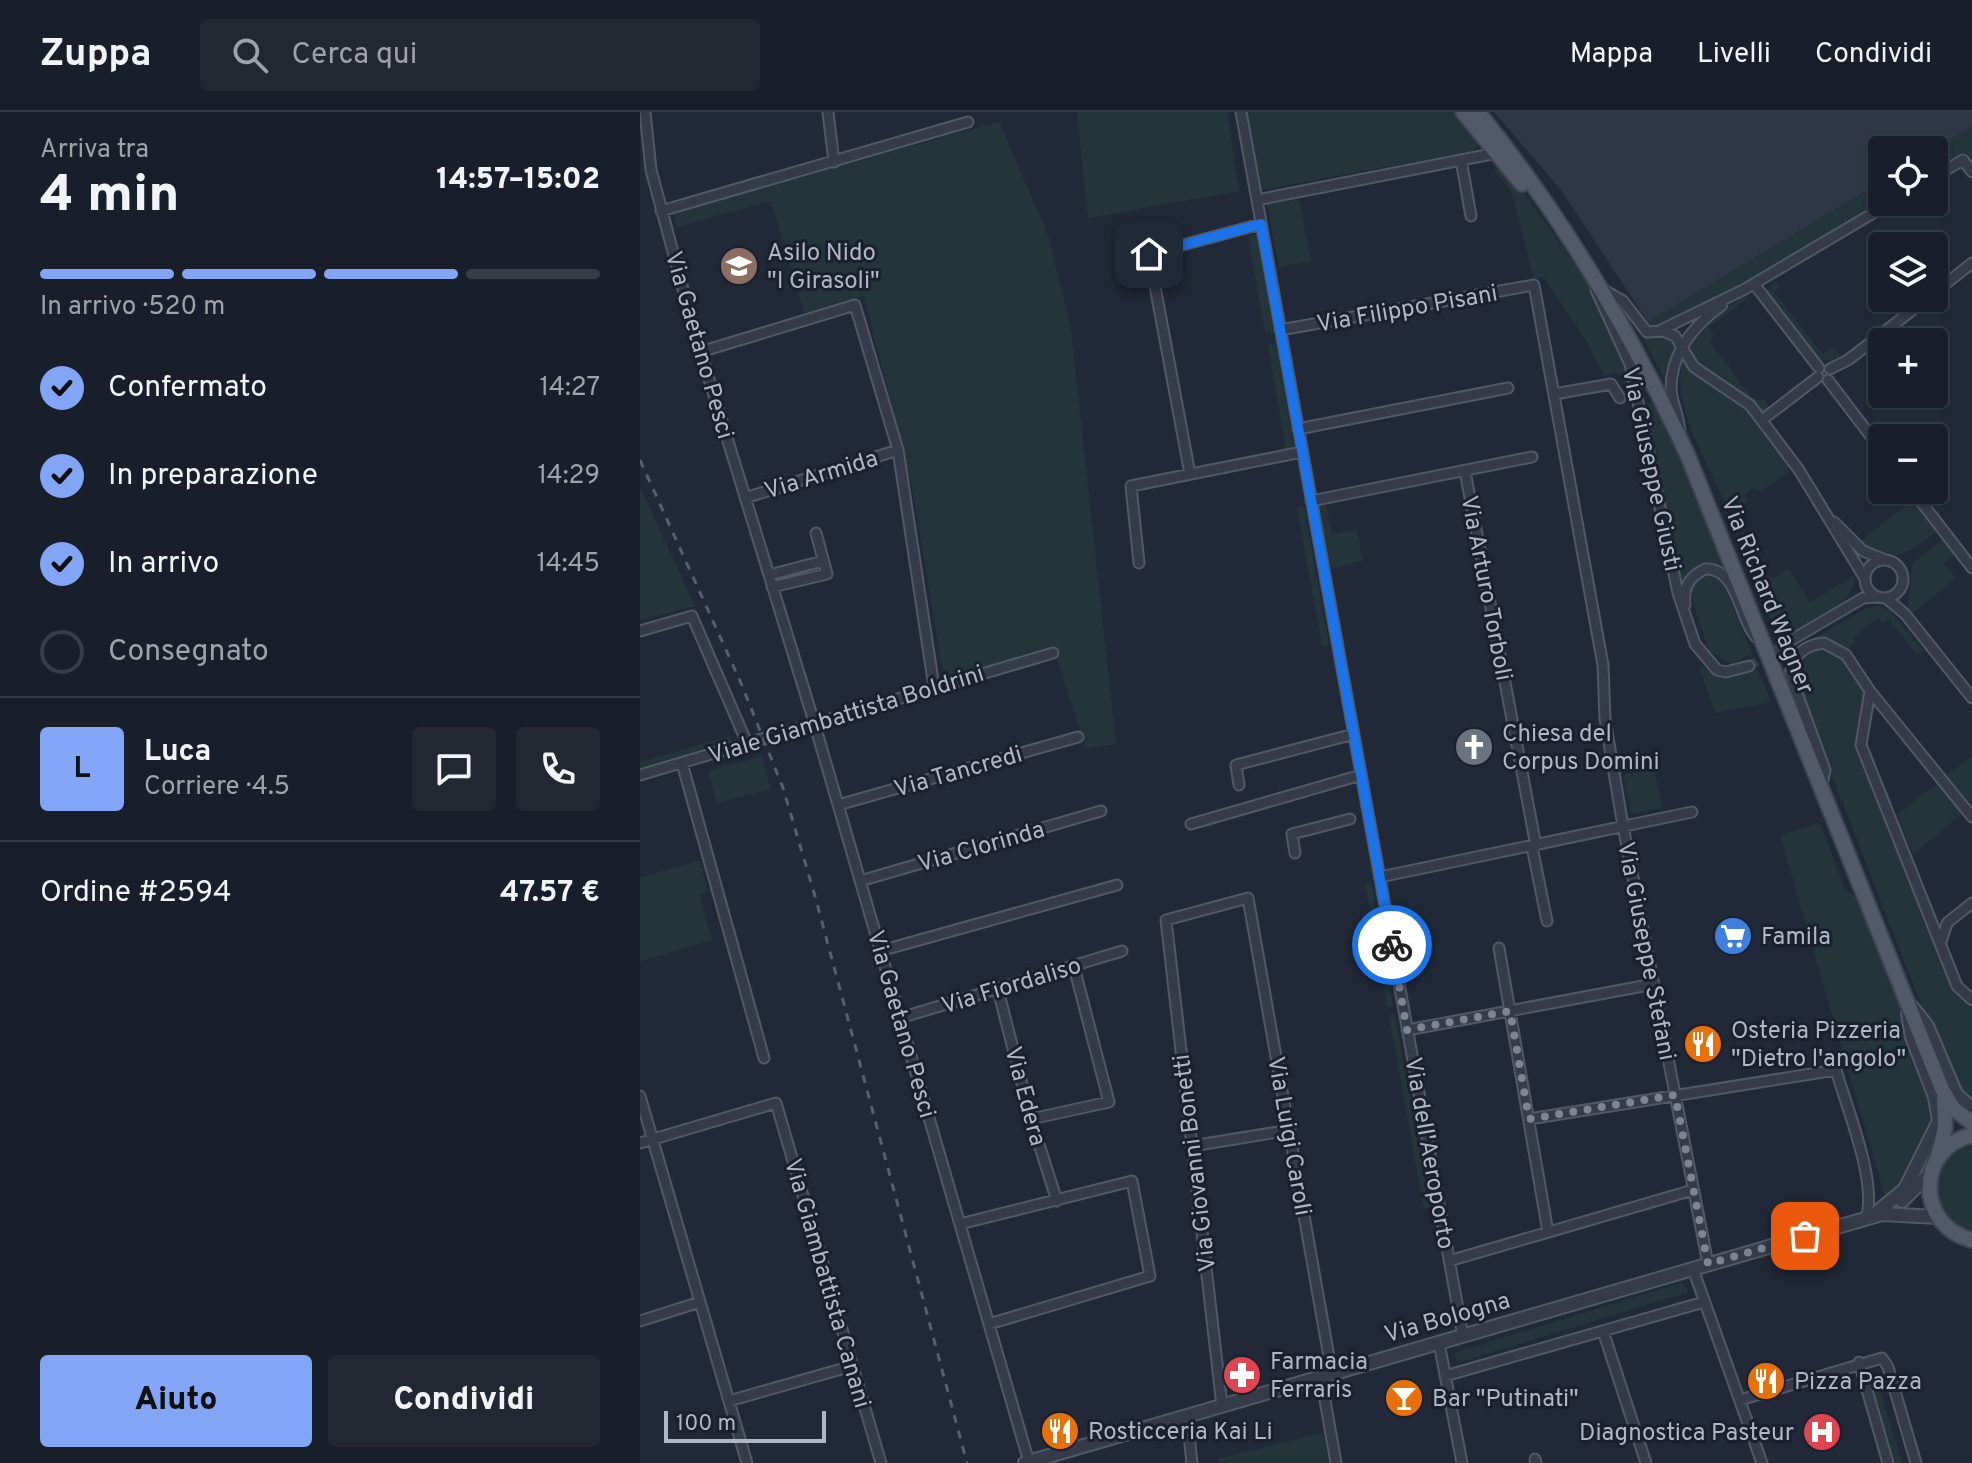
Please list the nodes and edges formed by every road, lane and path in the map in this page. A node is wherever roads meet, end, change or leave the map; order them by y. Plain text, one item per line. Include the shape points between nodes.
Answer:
1 (645, 112) edge
2 (828, 112) edge
3 (1241, 112) edge
4 (1463, 112) edge
5 (1478, 112) edge
6 (968, 122) dead end
7 (1497, 153) junction
8 (1461, 160) junction
9 (834, 162) junction
10 (1948, 169) edge
11 (1972, 172) edge
12 (1257, 200) junction
13 (661, 211) junction
14 (1471, 216) dead end
15 (1868, 216) edge
16 (1558, 222) junction
17 (1261, 224) junction
18 (1972, 263) edge
19 (1596, 282) junction
20 (1948, 282) edge
21 (1534, 285) joint
22 (1749, 286) junction
23 (1910, 312) edge
24 (1280, 330) junction
25 (1656, 332) junction
26 (1683, 344) junction
27 (700, 352) junction
28 (1822, 375) junction
29 (1508, 388) dead end
30 (1554, 394) junction
31 (1620, 398) dead end
32 (1762, 420) junction
33 (1298, 429) junction
34 (1868, 433) edge
35 (1680, 437) junction
36 (898, 450) junction
37 (1302, 452) junction
38 (1532, 457) dead end
39 (1465, 471) junction
40 (1190, 474) junction
41 (745, 498) junction
42 (1311, 501) junction
43 (1922, 504) edge
44 (1834, 522) junction
45 (816, 533) dead end
46 (1883, 559) junction
47 (823, 561) junction
48 (1139, 563) dead end
49 (1972, 568) edge
50 (769, 575) junction
51 (1864, 579) junction
52 (1902, 586) junction
53 (772, 587) junction
54 (1882, 597) junction
55 (1847, 608) junction
56 (1905, 614) junction
57 (1687, 620) junction
58 (640, 631) edge
59 (1763, 643) junction
60 (1783, 645) tunnel mouth
61 (1053, 653) dead end
62 (1749, 666) tunnel mouth
63 (934, 687) junction
64 (1870, 691) junction
65 (1972, 698) edge
66 (814, 722) junction
67 (1354, 734) junction
68 (1078, 737) dead end
69 (747, 743) junction
70 (682, 763) junction
71 (640, 775) edge
72 (1361, 775) junction
73 (1239, 785) dead end
74 (1821, 787) junction
75 (838, 805) junction
76 (1101, 811) dead end
77 (1692, 812) dead end
78 (1972, 817) edge
79 (1350, 819) dead end
80 (1191, 824) dead end
81 (1623, 826) junction
82 (1534, 847) junction
83 (1295, 853) dead end
84 (1380, 877) junction
85 (860, 881) junction
86 (1117, 885) dead end
87 (1972, 903) edge
88 (1166, 920) joint
89 (1547, 921) dead end
90 (1499, 948) dead end
91 (1941, 948) junction
92 (880, 951) junction
93 (1122, 951) dead end
94 (1074, 967) junction
95 (1654, 984) junction
96 (998, 990) junction
97 (1906, 999) junction
98 (1972, 1000) edge
99 (1510, 1011) junction
100 (900, 1018) junction
101 (1407, 1030) junction
102 (764, 1058) dead end
103 (1942, 1089) junction
104 (1675, 1095) junction
105 (640, 1096) edge
106 (1972, 1109) edge
107 (1031, 1119) junction
108 (1529, 1119) junction
109 (1972, 1123) edge
110 (1290, 1130) junction
111 (1972, 1135) edge
112 (653, 1139) junction
113 (640, 1143) edge
114 (1192, 1146) junction
115 (1938, 1157) junction
116 (1931, 1172) junction
117 (1867, 1184) junction
118 (1693, 1190) junction
119 (1057, 1201) junction
120 (1876, 1213) junction
121 (1937, 1217) junction
122 (960, 1224) junction
123 (1548, 1232) junction
124 (1972, 1241) edge
125 (1449, 1261) junction
126 (1708, 1264) junction
127 (1693, 1269) junction
128 (700, 1302) junction
129 (1704, 1302) junction
130 (640, 1321) edge
131 (989, 1324) junction
132 (1603, 1331) junction
133 (1463, 1336) junction
134 (1439, 1343) junction
135 (1859, 1362) junction
136 (852, 1366) junction
137 (1326, 1375) junction
138 (1445, 1376) junction
139 (1740, 1400) junction
140 (729, 1401) junction
141 (1222, 1406) junction
142 (1187, 1416) junction
143 (1027, 1462) edge
144 (747, 1463) edge
145 (881, 1463) edge
146 (1192, 1463) edge
147 (1336, 1463) edge
148 (1462, 1463) edge
149 (1646, 1463) edge
150 (1762, 1463) edge
151 (1888, 1463) edge
152 (1916, 1463) edge

1 - 13 street, Via Gaetano Pesci
2 - 9 street
3 - 12 street, Via dell'Aeroporto
4 - 7 main road, Via Richard Wagner
5 - 16 main road, Via Richard Wagner
6 - 9 street
7 - 8 street
7 - 16 main road, Via Richard Wagner
8 - 12 street
8 - 14 street
9 - 13 street
10 - 11 street via 1963,160
12 - 17 street, Via dell'Aeroporto
13 - 27 street, Via Gaetano Pesci
15 - 22 street, Via Giuseppe Giusti
16 - 19 main road, Via Richard Wagner
17 - 24 street, Via dell'Aeroporto
17 - 40 street via 1149,254
18 - 20 street
19 - 25 street, Via Giuseppe Giusti via 1623,301 1641,328
19 - 35 main road, Via Richard Wagner
19 - 57 street, Via Giuseppe Giusti via 1601,306 1630,364
21 - 24 street, Via Filippo Pisani
21 - 30 street, Via Giuseppe Stefani
22 - 25 street, Via Giuseppe Giusti
22 - 26 street, Via Giuseppe Giusti via 1697,324
22 - 28 street
23 - 28 street
24 - 33 street, Via dell'Aeroporto
25 - 26 street, Via Giuseppe Giusti via 1670,332
26 - 32 street, Via Giuseppe Giusti via 1694,367 1750,405
26 - 35 street, Via Giuseppe Giusti via 1671,393
27 - 36 street via 855,305
27 - 41 street, Via Gaetano Pesci
28 - 32 street
28 - 34 street
29 - 33 street
30 - 31 street via 1611,384
30 - 81 street, Via Giuseppe Stefani via 1603,665 1605,719
32 - 44 street, Via Giuseppe Giusti
33 - 37 street, Via dell'Aeroporto
35 - 59 main road, Via Richard Wagner
36 - 41 street, Via Armida
36 - 63 street
37 - 40 street
37 - 42 street, Via dell'Aeroporto
38 - 39 street
39 - 42 street
39 - 82 street, Via Arturo Torboli
40 - 48 street via 1131,486
41 - 50 street, Via Gaetano Pesci
42 - 67 street, Via dell'Aeroporto
43 - 49 street
44 - 46 street, Via Giuseppe Giusti via 1863,551
44 - 51 street, Via Giuseppe Giusti
45 - 47 street
46 - 51 street via 1869,566
46 - 52 street, Via Giuseppe Giusti via 1899,566
47 - 50 street
47 - 53 street via 827,574
50 - 53 street, Via Gaetano Pesci
51 - 54 street, Via Giuseppe Giusti via 1869,591
51 - 55 street via 1858,598
52 - 54 street
52 - 56 street, Via Giuseppe Giusti
53 - 66 street, Via Gaetano Pesci
54 - 55 street via 1863,598
54 - 56 street, Via Giuseppe Giusti
55 - 60 street
56 - 65 street
57 - 59 street, Via Giuseppe Giusti via 1687,583 1710,568 1730,583 1749,630
57 - 62 street, Via Giuseppe Giusti via 1709,665 1726,672
58 - 69 street via 692,616
59 - 74 main road, Via Richard Wagner
61 - 63 street, Viale Giambattista Boldrini
63 - 66 street, Viale Giambattista Boldrini
64 - 74 street via 1855,664 1831,644 1810,646 1793,661 1791,682 1825,770
64 - 78 street
64 - 91 street via 1861,745
66 - 69 street, Viale Giambattista Boldrini
66 - 75 street, Via Gaetano Pesci
67 - 72 street, Via dell'Aeroporto
67 - 73 street via 1236,765
68 - 75 street, Via Tancredi
69 - 70 street, Viale Giambattista Boldrini
70 - 71 street, Viale Giambattista Boldrini
70 - 102 street
72 - 80 street
72 - 84 street, Via dell'Aeroporto
74 - 97 main road, Via Richard Wagner
75 - 85 street, Via Gaetano Pesci
76 - 85 street, Via Clorinda
77 - 81 street, Via Giuseppe Stefani
79 - 83 street via 1292,834
81 - 82 street
81 - 95 street, Via Giuseppe Stefani
82 - 84 street
82 - 89 street, Via Arturo Torboli
84 - 101 street, Via dell'Aeroporto
85 - 92 street, Via Gaetano Pesci
86 - 92 street
87 - 91 street via 1947,923
88 - 110 street, Via Luigi Caroli via 1248,898
88 - 114 street, Via Giovanni Bonetti
90 - 99 street
91 - 98 street via 1957,986
92 - 100 street, Via Gaetano Pesci
93 - 94 street, Via Fiordaliso
94 - 96 street, Via Fiordaliso
94 - 107 street via 1109,1102
95 - 99 street
95 - 104 street, Via Giuseppe Stefani
96 - 100 street, Via Fiordaliso
96 - 107 street, Via Edera
97 - 103 main road, Via Richard Wagner
97 - 106 street via 1927,1026 1956,1094
97 - 120 street, Via Richard Wagner via 1912,1037 1939,1121 1908,1184
99 - 101 street
99 - 108 street
100 - 122 street, Via Gaetano Pesci
101 - 125 street, Via dell'Aeroporto
103 - 109 main road, Via Richard Wagner via 1953,1108
103 - 115 main road, Via Richard Wagner via 1946,1119
104 - 108 street
104 - 117 street via 1836,1070
104 - 118 street, Via Giuseppe Stefani
105 - 112 street
107 - 119 street, Via Edera
108 - 123 street
110 - 114 street
110 - 137 street, Via Luigi Caroli
111 - 115 main road
112 - 113 street
112 - 128 street
112 - 136 street, Via Giambattista Canani via 776,1103
114 - 141 street, Via Giovanni Bonetti
115 - 116 main road, Via Bologna
116 - 120 street, Via Bologna via 1904,1199
116 - 121 main road via 1929,1193
117 - 120 street
117 - 120 street via 1869,1206
118 - 123 street
118 - 126 street, Via Giuseppe Stefani
119 - 122 street
119 - 131 street via 1132,1181 1150,1276
120 - 121 street, Via Bologna
120 - 126 street, Via Bologna
121 - 124 main road via 1950,1231
122 - 131 street, Via Gaetano Pesci
123 - 125 street
125 - 133 street, Via dell'Aeroporto
126 - 127 street, Via Bologna
127 - 129 street
127 - 133 street, Via Bologna
128 - 130 street
128 - 140 street
129 - 132 street
129 - 139 street
131 - 143 street, Via Gaetano Pesci
132 - 138 street
132 - 149 street
133 - 134 street, Via Bologna
134 - 137 street, Via Bologna
134 - 138 street
135 - 139 street
135 - 151 street
135 - 152 street via 1878,1356 1887,1363
136 - 140 street
136 - 145 street, Via Giambattista Canani
137 - 141 street, Via Bologna
137 - 147 street, Via Luigi Caroli
138 - 148 street
139 - 150 street
140 - 144 street
141 - 142 street, Via Bologna
142 - 143 street, Via Bologna
142 - 146 street

